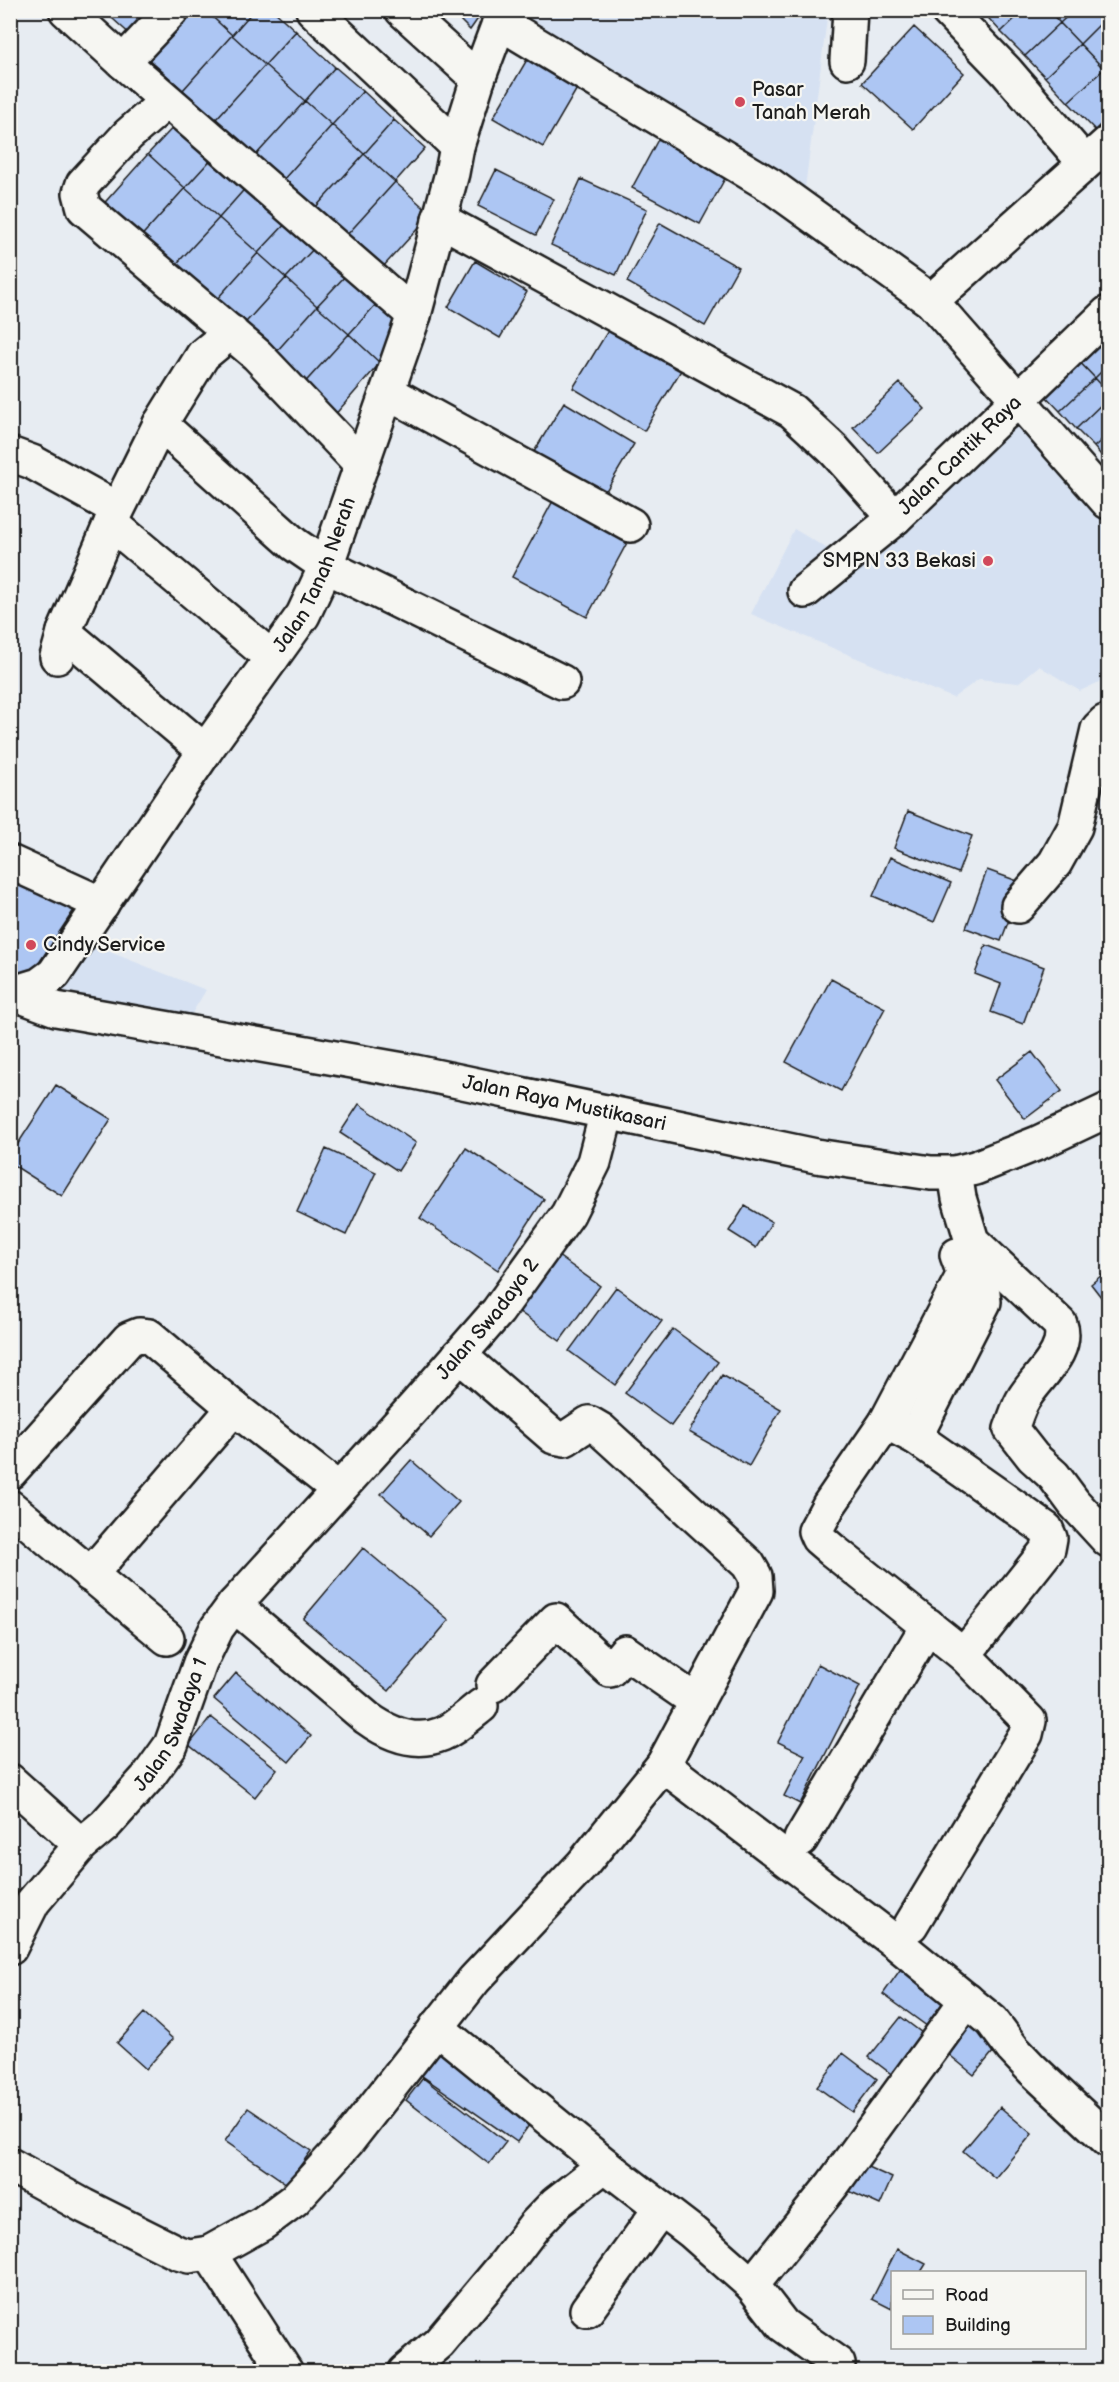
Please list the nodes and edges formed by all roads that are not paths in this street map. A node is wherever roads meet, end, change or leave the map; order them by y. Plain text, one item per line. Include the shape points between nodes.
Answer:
1 (66, 10) edge
2 (172, 10) edge
3 (313, 10) edge
4 (402, 10) edge
5 (850, 10) edge
6 (947, 10) edge
7 (502, 16) edge
8 (847, 61) dead end
9 (123, 62) junction
10 (478, 79) junction
11 (167, 101) junction
12 (457, 146) junction
13 (1097, 153) edge
14 (440, 219) junction
15 (931, 301) junction
16 (414, 315) junction
17 (1107, 317) edge
18 (231, 332) junction
19 (388, 392) junction
20 (1018, 400) junction
21 (160, 424) junction
22 (10, 454) edge
23 (362, 465) junction
24 (1108, 502) edge
25 (114, 516) junction
26 (895, 518) junction
27 (631, 525) dead end
28 (326, 566) junction
29 (805, 591) dead end
30 (272, 658) junction
31 (562, 682) dead end
32 (1107, 719) edge
33 (205, 751) junction
34 (10, 862) edge
35 (102, 904) junction
36 (1018, 906) dead end
37 (12, 993) edge
38 (1108, 1110) edge
39 (607, 1112) junction
40 (943, 1173) junction
41 (964, 1274) junction
42 (459, 1355) junction
43 (234, 1408) junction
44 (886, 1422) junction
45 (915, 1437) junction
46 (10, 1472) edge
47 (333, 1494) junction
48 (10, 1507) edge
49 (1108, 1540) edge
50 (90, 1575) junction
51 (234, 1605) junction
52 (928, 1625) junction
53 (167, 1638) dead end
54 (964, 1655) junction
55 (697, 1702) junction
56 (663, 1765) junction
57 (10, 1781) edge
58 (801, 1839) dead end
59 (81, 1845) junction
60 (911, 1925) dead end
61 (10, 1948) edge
62 (967, 2000) junction
63 (436, 2027) junction
64 (1108, 2140) edge
65 (605, 2164) junction
66 (10, 2165) edge
67 (661, 2208) junction
68 (209, 2253) junction
69 (752, 2285) junction
70 (587, 2310) dead end
71 (286, 2372) edge
72 (405, 2372) edge
73 (831, 2372) edge

1 - 9 street
2 - 9 street
3 - 12 street
4 - 10 street
5 - 8 street
6 - 13 street via 1006,71
7 - 10 street, Jalan Tanah Nerah
7 - 15 street via 770,185
9 - 11 street
10 - 12 street, Jalan Tanah Nerah
11 - 16 street
11 - 18 street via 83,184 80,193 84,208
12 - 14 street, Jalan Tanah Nerah
13 - 15 street
14 - 16 street, Jalan Tanah Nerah
14 - 26 street via 792,411
15 - 20 street
16 - 19 street, Jalan Tanah Nerah
17 - 20 street, Jalan Cantik Raya
18 - 21 street via 203,355
18 - 23 street
19 - 23 street, Jalan Tanah Nerah
19 - 27 street
20 - 24 street
20 - 26 street, Jalan Cantik Raya
21 - 25 street
21 - 28 street via 294,544
22 - 25 street via 32,462
23 - 28 street, Jalan Tanah Nerah
25 - 30 street
25 - 33 street via 61,644
26 - 29 street, Jalan Cantik Raya
28 - 30 street, Jalan Tanah Nerah via 303,615
28 - 31 street
30 - 33 street, Jalan Tanah Nerah
32 - 36 street via 1098,729 1075,827 1055,863
33 - 35 street, Jalan Tanah Nerah
34 - 35 street
35 - 37 street, Jalan Tanah Nerah via 54,974 39,985
37 - 39 street, Jalan Raya Mustikasari via 56,1009 415,1072
38 - 40 street, Jalan Raya Mustikasari via 975,1168
39 - 40 street, Jalan Raya Mustikasari via 816,1156
39 - 42 street, Jalan Swadaya 2 via 594,1162 568,1214 498,1311
40 - 41 street
40 - 49 street via 959,1198 972,1241 1060,1324 1064,1334 1061,1346 1023,1400 1011,1430
41 - 44 street
41 - 45 street via 981,1290 984,1302
42 - 47 street, Jalan Swadaya 2
42 - 55 street via 554,1437 565,1439 589,1423 601,1430 748,1564 755,1576 756,1591
43 - 46 street via 149,1336 139,1335 129,1339
43 - 47 street
43 - 50 street
44 - 45 street
44 - 52 street via 829,1505 816,1534
45 - 54 street via 1049,1534 1048,1549
47 - 51 street, Jalan Swadaya 1
48 - 50 street
50 - 53 street
51 - 55 street via 367,1718 401,1737 443,1734 487,1696 556,1620 610,1670 625,1652
51 - 59 street, Jalan Swadaya 1 via 217,1628 200,1663 171,1745 105,1825
52 - 54 street
52 - 58 street
54 - 60 street via 1027,1718 1028,1729
55 - 56 street
56 - 62 street
56 - 63 street via 583,1864 474,1980
57 - 59 street
59 - 61 street, Jalan Swadaya 1 via 33,1902
62 - 64 street via 992,2021 1032,2069
62 - 69 street via 833,2184
63 - 65 street
63 - 68 street via 347,2142 294,2200
65 - 67 street
65 - 72 street via 556,2203 439,2343
66 - 68 street via 178,2253
67 - 69 street
67 - 70 street
68 - 71 street
69 - 73 street via 783,2325 838,2364

